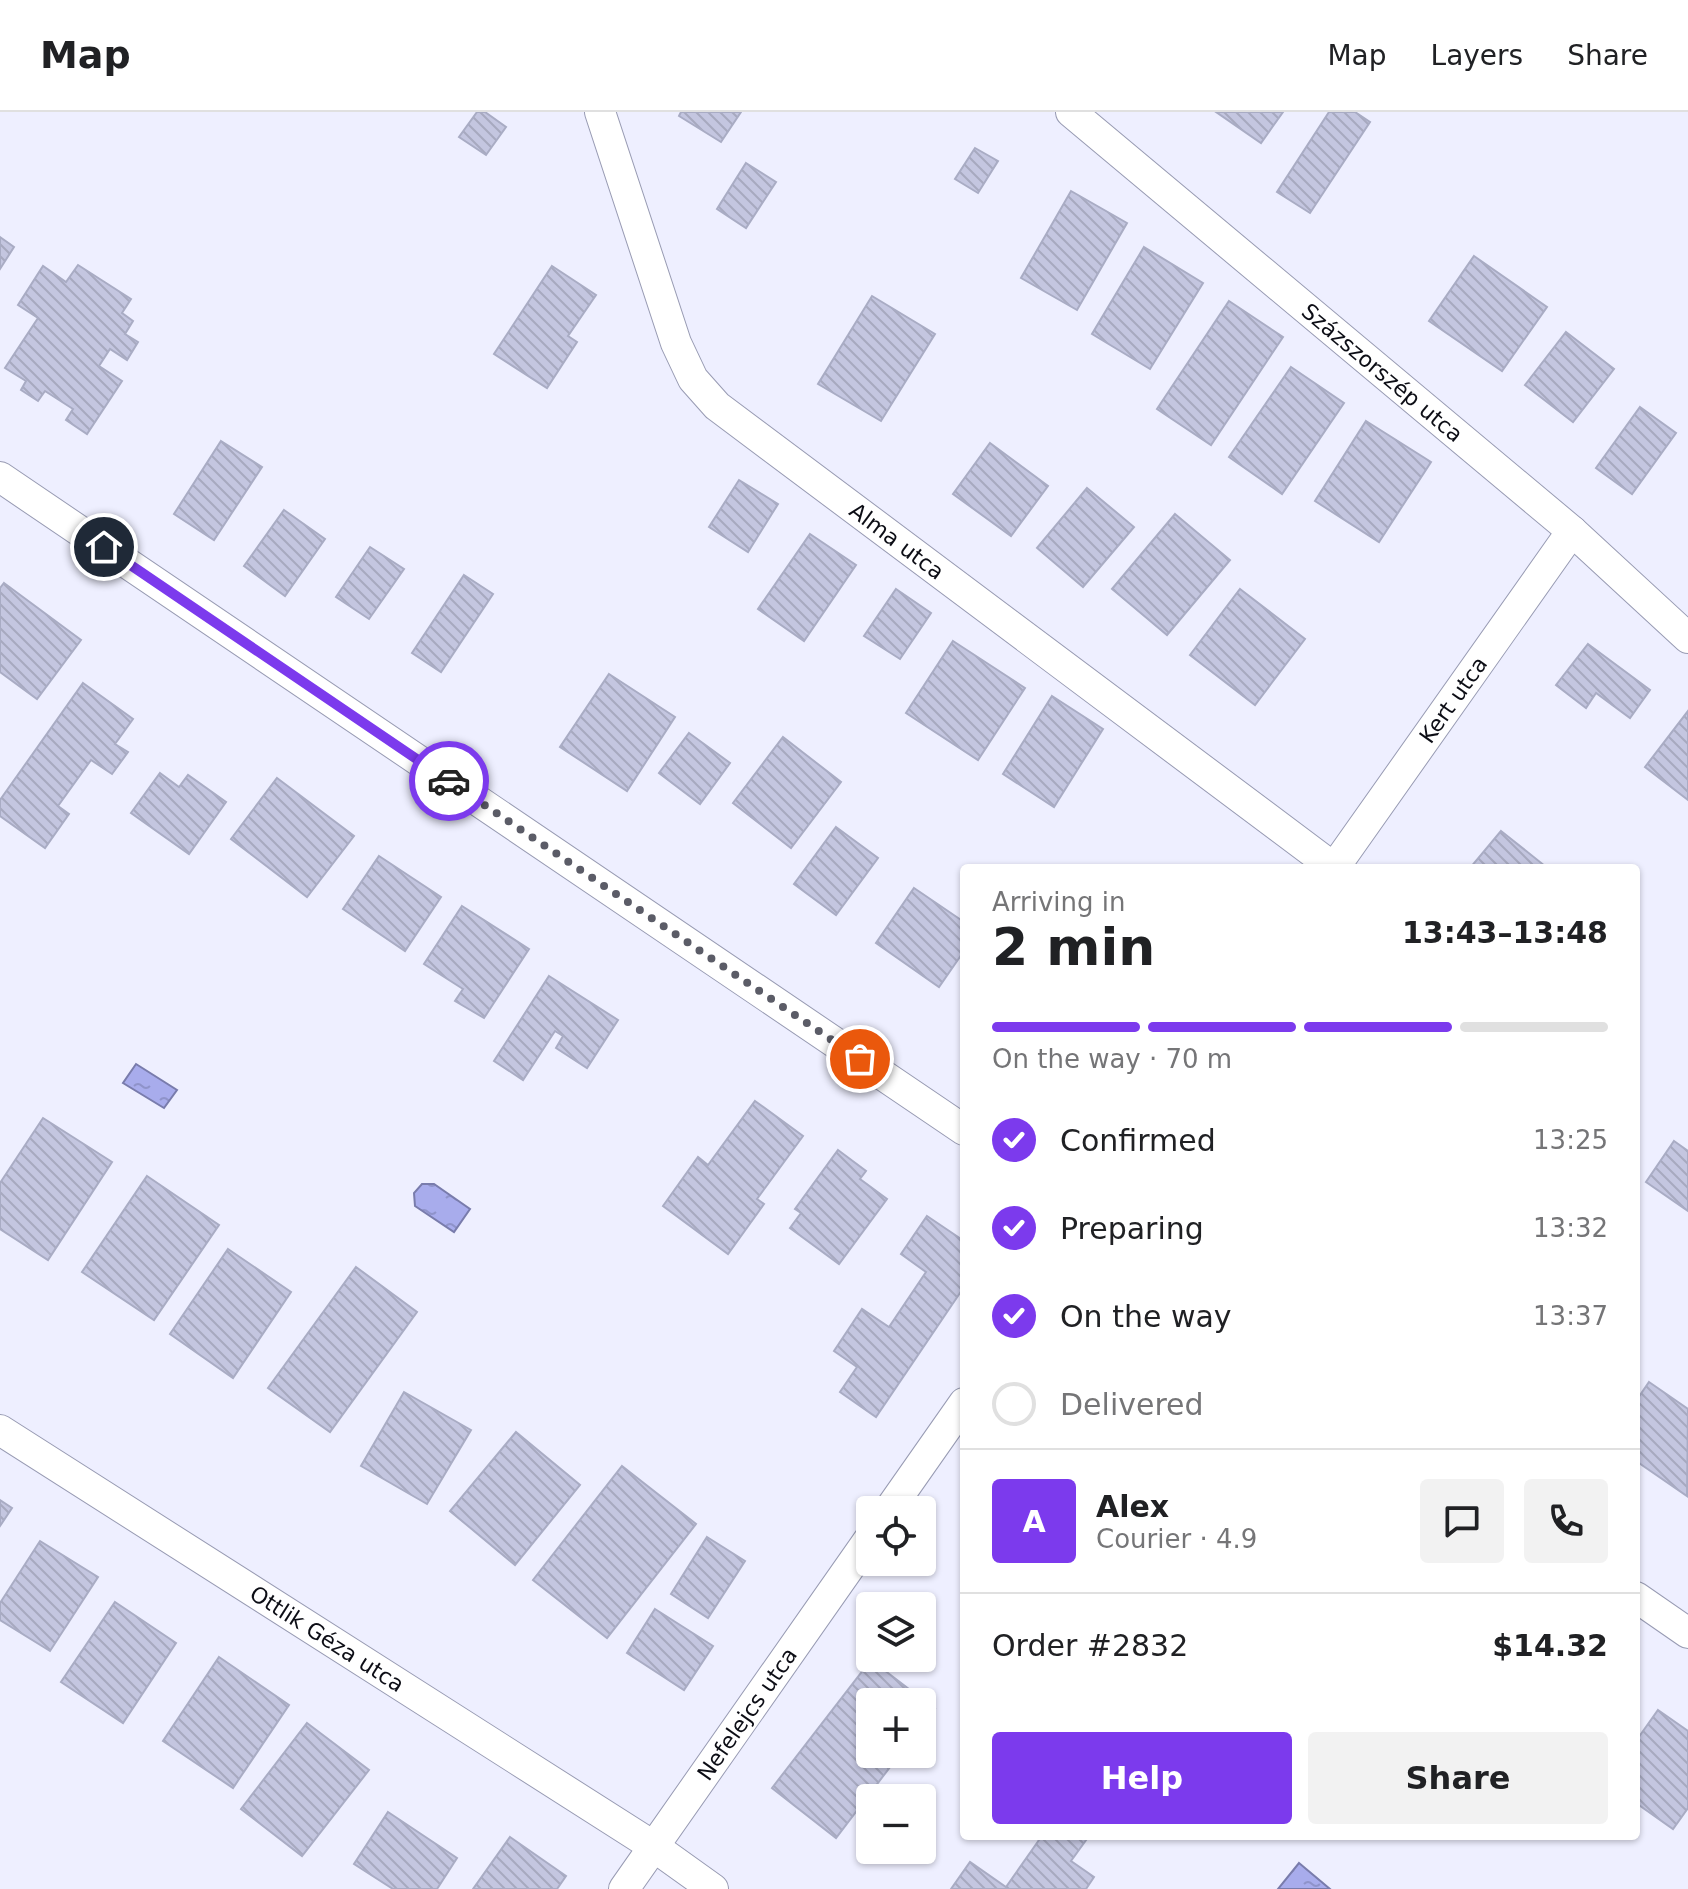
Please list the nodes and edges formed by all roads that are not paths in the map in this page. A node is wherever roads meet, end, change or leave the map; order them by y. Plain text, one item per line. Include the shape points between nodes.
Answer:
1 (600, 112) edge
2 (1071, 112) edge
3 (0, 477) edge
4 (1572, 531) junction
5 (1688, 638) edge
6 (1329, 864) edge
7 (1337, 864) edge
8 (960, 1127) edge
9 (960, 1409) edge
10 (0, 1430) edge
11 (899, 1496) edge
12 (856, 1558) edge
13 (1640, 1600) edge
14 (1688, 1633) edge
15 (653, 1846) junction
16 (624, 1889) edge
17 (713, 1889) edge

1 - 6 street, Alma utca via 676,343 693,379 717,406
2 - 4 street, Százszorszép utca
3 - 8 street
4 - 5 street, Százszorszép utca
4 - 7 street, Kert utca
9 - 11 street
10 - 15 street, Ottlik Géza utca
12 - 15 street, Nefelejcs utca
13 - 14 street
15 - 16 street, Nefelejcs utca
15 - 17 street, Ottlik Géza utca

